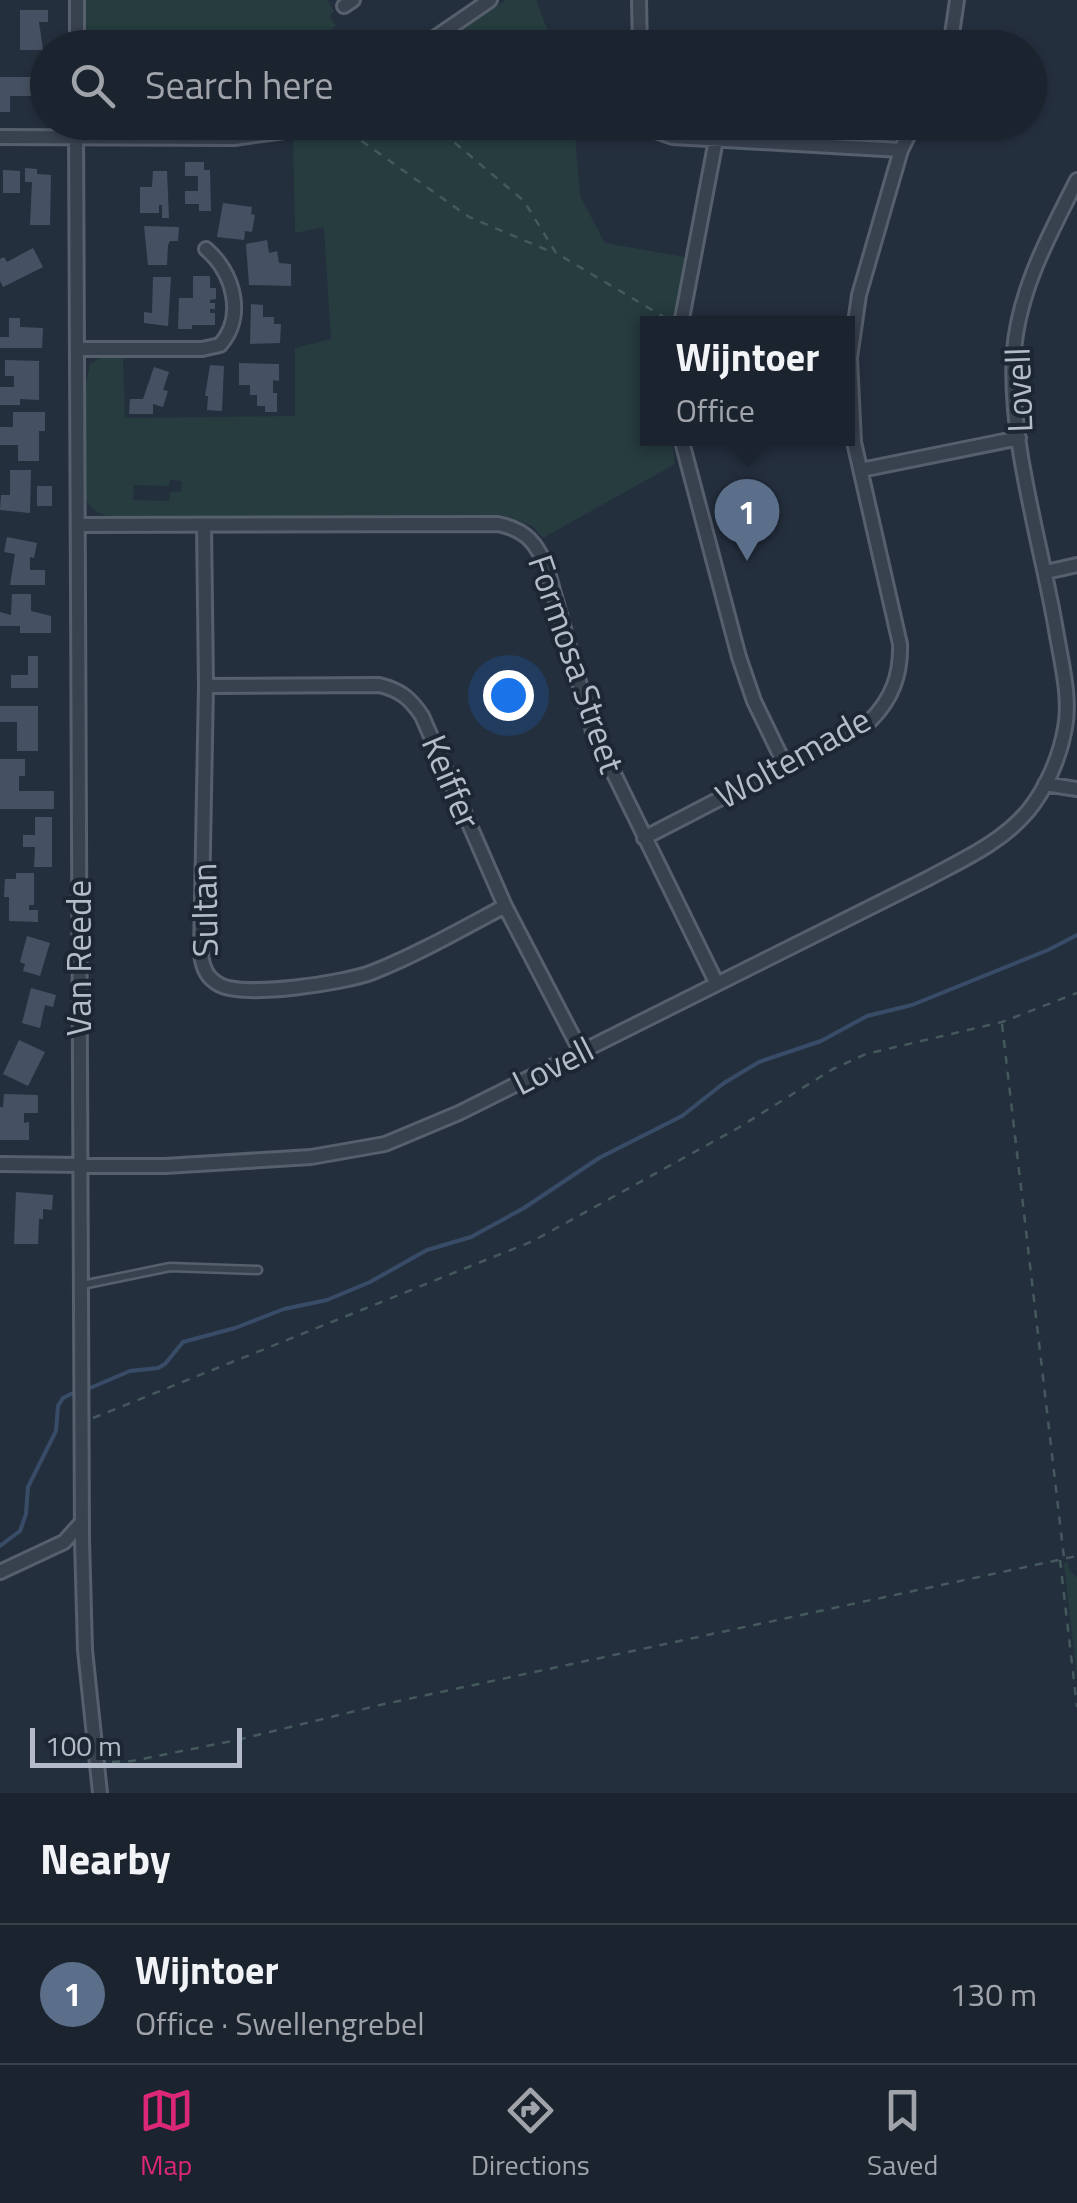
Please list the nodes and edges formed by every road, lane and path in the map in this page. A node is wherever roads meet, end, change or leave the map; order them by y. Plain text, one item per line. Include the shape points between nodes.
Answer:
1 (77, 0) edge
2 (490, 0) edge
3 (638, 0) edge
4 (957, 0) edge
5 (77, 30) edge
6 (446, 30) edge
7 (639, 30) edge
8 (953, 30) edge
9 (30, 134) edge
10 (0, 136) edge
11 (76, 140) edge
12 (360, 140) edge
13 (451, 140) edge
14 (716, 140) joint
15 (906, 140) edge
16 (901, 150) junction
17 (1077, 180) edge
18 (206, 250) dead end
19 (556, 253) junction
20 (664, 316) edge
21 (680, 316) edge
22 (854, 316) edge
23 (78, 349) junction
24 (1018, 438) junction
25 (684, 446) edge
26 (855, 446) edge
27 (862, 470) junction
28 (78, 525) junction
29 (204, 525) junction
30 (1077, 565) edge
31 (1046, 572) junction
32 (206, 686) junction
33 (1071, 731) edge
34 (785, 765) junction
35 (1045, 784) junction
36 (1077, 789) edge
37 (644, 838) junction
38 (505, 906) junction
39 (717, 984) junction
40 (1077, 993) edge
41 (1002, 1022) junction
42 (581, 1052) junction
43 (0, 1164) edge
44 (80, 1165) junction
45 (258, 1270) dead end
46 (81, 1286) junction
47 (82, 1417) junction
48 (82, 1520) junction
49 (1077, 1556) edge
50 (1062, 1560) junction
51 (0, 1572) edge
52 (1077, 1707) edge
53 (95, 1759) junction
54 (100, 1793) edge

1 - 5 street
2 - 6 street
3 - 7 street
4 - 8 street
9 - 10 street
11 - 23 street, Van Reede
12 - 19 path via 469,216
13 - 19 path via 524,202
14 - 16 street
14 - 21 street
15 - 16 street, Woltemade
16 - 22 street, Woltemade
17 - 24 street, Lovell via 1021,309 1014,364
18 - 23 street via 225,268 234,296 220,345
19 - 20 path
23 - 28 street, Van Reede
24 - 27 street
24 - 31 street, Lovell
25 - 34 street via 739,657
26 - 27 street, Woltemade
27 - 34 street, Woltemade via 900,644 899,672 884,708 870,722
28 - 29 street, Formosa Street
28 - 44 street, Van Reede
29 - 32 street, Sultan
29 - 37 street, Formosa Street via 498,524 530,538 547,569 593,731
30 - 31 street
31 - 33 street, Lovell
32 - 38 street, Keiffer via 380,685 402,692 422,716
32 - 38 street, Sultan via 202,954 211,980 243,990 351,980
33 - 35 street, Lovell
34 - 37 street, Woltemade
35 - 36 street
35 - 39 street, Lovell via 1028,811 987,847
37 - 39 street, Formosa Street
38 - 42 street, Keiffer
39 - 42 street, Lovell
40 - 41 path
41 - 47 path via 866,1054 533,1241 96,1418
41 - 50 path
42 - 44 street, Lovell via 385,1144 249,1163
43 - 44 street, Lovell
44 - 46 street, Van Reede
45 - 46 lane via 170,1267
46 - 47 street, Van Reede
47 - 48 street, Van Reede
48 - 51 street via 64,1542
48 - 53 street, Van Reede via 84,1650
49 - 50 path
50 - 52 path
50 - 53 path via 237,1740 132,1761
53 - 54 street, Van Reede

